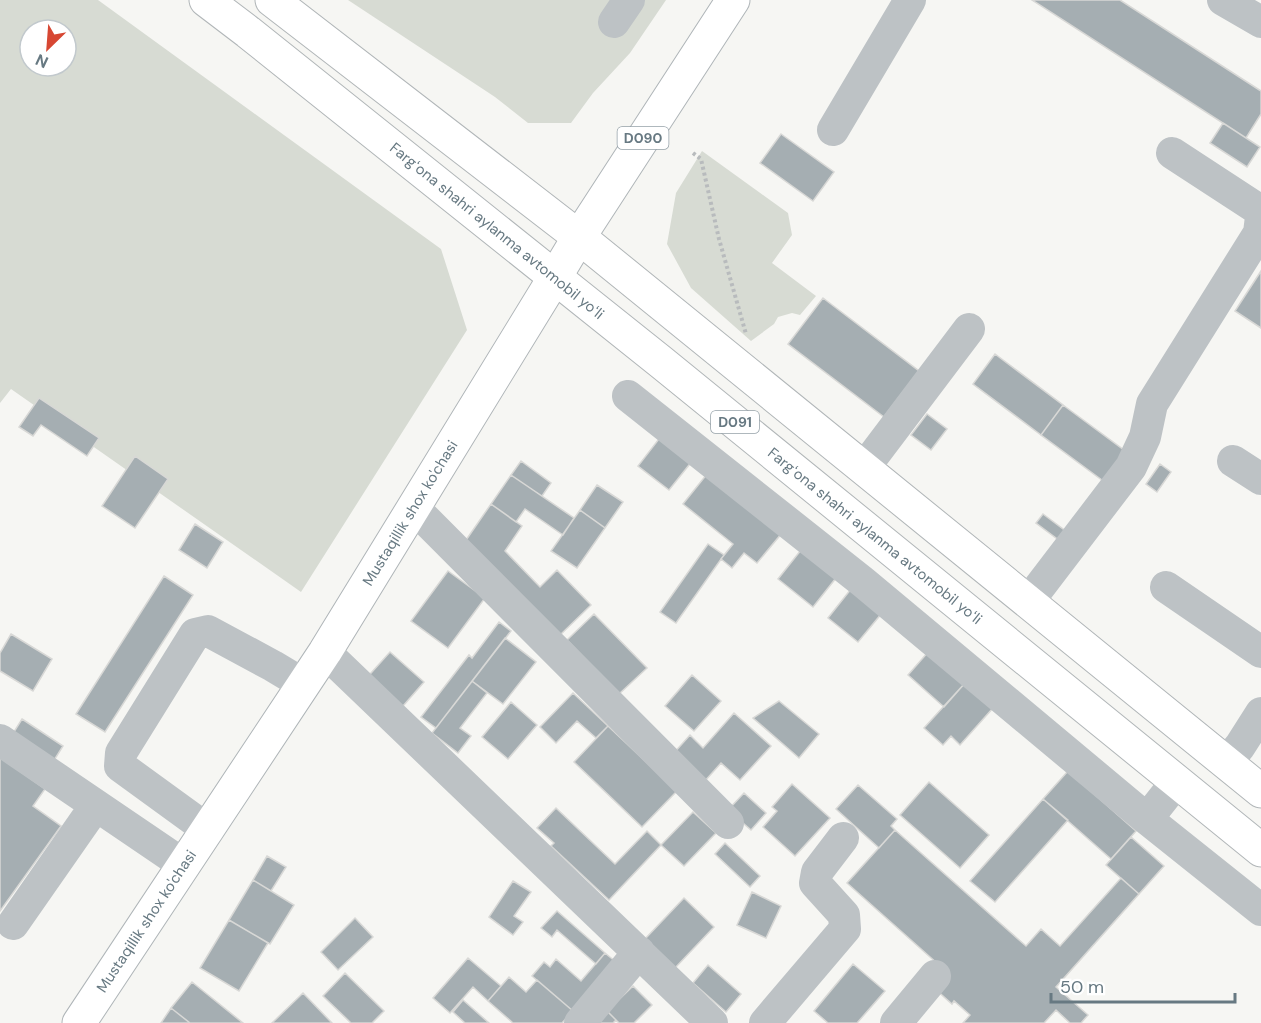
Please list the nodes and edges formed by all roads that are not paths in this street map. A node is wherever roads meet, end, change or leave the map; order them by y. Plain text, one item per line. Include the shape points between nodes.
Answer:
1 (206, 0) edge
2 (272, 0) edge
3 (733, 0) edge
4 (910, 0) edge
5 (1223, 0) edge
6 (1261, 22) edge
7 (833, 130) dead end
8 (1172, 153) dead end
9 (1261, 211) edge
10 (1261, 217) edge
11 (579, 237) junction
12 (555, 277) junction
13 (969, 328) dead end
14 (628, 396) dead end
15 (729, 417) junction
16 (701, 454) junction
17 (1233, 461) dead end
18 (864, 468) junction
19 (1261, 479) edge
20 (414, 508) junction
21 (1166, 587) dead end
22 (1028, 602) junction
23 (325, 652) junction
24 (1261, 652) edge
25 (303, 684) junction
26 (1261, 713) edge
27 (0, 740) edge
28 (1226, 763) junction
29 (1177, 781) junction
30 (1261, 791) edge
31 (96, 805) junction
32 (1147, 819) junction
33 (728, 823) dead end
34 (207, 830) junction
35 (843, 838) dead end
36 (1261, 850) edge
37 (184, 865) junction
38 (1261, 910) edge
39 (14, 924) dead end
40 (639, 952) junction
41 (935, 976) dead end
42 (780, 1018) edge
43 (79, 1023) edge
44 (580, 1023) edge
45 (712, 1023) edge
46 (896, 1023) edge

1 - 12 main road, Fargʻona shahri aylanma avtomobil yoʻli / D091
2 - 11 main road, D091
3 - 11 main road, Mustaqillik shox ko'chasi / D090
4 - 7 street
5 - 6 street
8 - 9 street
10 - 22 street via 1259,233 1152,404 1145,437 1131,467
11 - 12 main road, Mustaqillik shox ko'chasi / D090
11 - 18 main road, D091
12 - 15 main road, Fargʻona shahri aylanma avtomobil yoʻli / D091
12 - 20 main road, Mustaqillik shox ko'chasi
13 - 18 street
14 - 16 street
15 - 16 street
15 - 29 main road, Fargʻona shahri aylanma avtomobil yoʻli / D091
16 - 32 street via 863,582
17 - 19 street
18 - 22 main road, D091
20 - 23 main road, Mustaqillik shox ko'chasi
20 - 33 street
21 - 24 street
22 - 28 main road, D091
23 - 25 main road, Mustaqillik shox ko'chasi
23 - 40 street
25 - 34 main road, Mustaqillik shox ko'chasi
25 - 34 street via 208,632 195,634 121,753 120,766
26 - 28 street
27 - 31 street
28 - 30 main road, D091
29 - 32 street
29 - 36 main road, Fargʻona shahri aylanma avtomobil yoʻli / D091
31 - 37 street
31 - 39 street
32 - 38 street
34 - 37 main road, Mustaqillik shox ko'chasi
35 - 42 street via 817,872 815,883 844,915 845,929
37 - 43 main road, Mustaqillik shox ko'chasi
40 - 44 street
40 - 45 street
41 - 46 street

